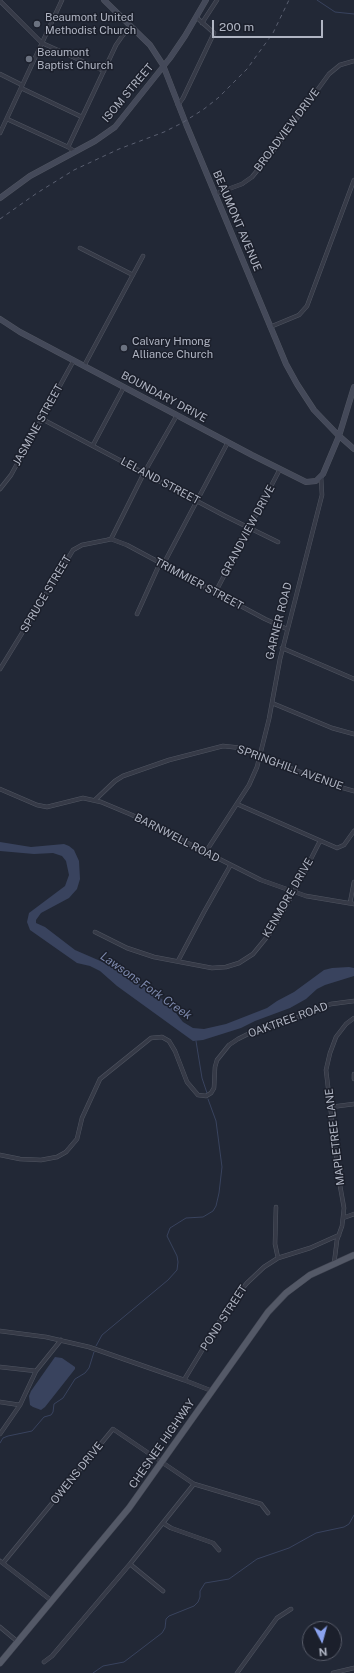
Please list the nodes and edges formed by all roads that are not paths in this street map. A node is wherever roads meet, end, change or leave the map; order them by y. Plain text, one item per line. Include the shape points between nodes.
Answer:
1 (62, 0) edge
2 (104, 0) edge
3 (206, 0) edge
4 (217, 0) edge
5 (0, 1) edge
6 (196, 16) junction
7 (202, 23) junction
8 (132, 27) junction
9 (42, 43) junction
10 (354, 61) edge
11 (164, 65) junction
12 (104, 72) junction
13 (0, 74) edge
14 (22, 86) junction
15 (178, 105) junction
16 (82, 117) junction
17 (6, 119) junction
18 (0, 133) edge
19 (68, 147) junction
20 (74, 152) junction
21 (354, 180) edge
22 (215, 194) junction
23 (0, 198) edge
24 (80, 248) dead end
25 (143, 256) dead end
26 (133, 275) junction
27 (0, 319) edge
28 (270, 327) junction
29 (74, 360) junction
30 (84, 366) junction
31 (124, 387) junction
32 (354, 387) edge
33 (177, 415) junction
34 (42, 419) junction
35 (339, 436) junction
36 (228, 442) junction
37 (93, 446) junction
38 (354, 448) edge
39 (280, 469) junction
40 (144, 473) junction
41 (321, 477) junction
42 (0, 489) edge
43 (197, 501) junction
44 (249, 529) junction
45 (111, 539) junction
46 (278, 542) dead end
47 (161, 564) junction
48 (215, 593) junction
49 (137, 614) dead end
50 (287, 629) junction
51 (282, 648) junction
52 (0, 669) edge
53 (354, 679) edge
54 (272, 703) junction
55 (354, 734) edge
56 (260, 756) junction
57 (0, 789) edge
58 (354, 791) edge
59 (95, 800) junction
60 (237, 804) junction
61 (354, 831) edge
62 (320, 841) junction
63 (205, 853) junction
64 (230, 866) junction
65 (354, 882) edge
66 (294, 892) junction
67 (352, 904) edge
68 (95, 932) dead end
69 (178, 961) junction
70 (354, 1001) edge
71 (354, 1018) edge
72 (354, 1074) edge
73 (354, 1079) edge
74 (354, 1104) edge
75 (331, 1107) junction
76 (0, 1155) edge
77 (276, 1207) dead end
78 (354, 1214) edge
79 (343, 1218) junction
80 (339, 1235) junction
81 (354, 1255) edge
82 (278, 1258) junction
83 (334, 1264) junction
84 (0, 1331) edge
85 (61, 1340) junction
86 (0, 1367) edge
87 (36, 1371) junction
88 (184, 1380) junction
89 (212, 1392) junction
90 (0, 1402) edge
91 (20, 1405) junction
92 (0, 1434) edge
93 (163, 1462) junction
94 (194, 1484) junction
95 (268, 1512) dead end
96 (164, 1523) junction
97 (219, 1550) dead end
98 (2, 1562) edge
99 (130, 1564) junction
100 (163, 1591) dead end
101 (52, 1601) junction
102 (291, 1609) dead end
103 (0, 1628) edge
104 (18, 1642) junction
105 (44, 1662) dead end
106 (0, 1663) edge
107 (354, 1668) edge
108 (238, 1672) edge
109 (333, 1673) edge

1 - 9 street
2 - 8 street, BEAUMONT AVENUE
3 - 6 street, ISOM STREET
4 - 7 street
5 - 9 street
6 - 7 street
6 - 11 street, ISOM STREET
7 - 15 street via 214,33
8 - 11 street, BEAUMONT AVENUE
8 - 12 street via 119,39
9 - 12 street
9 - 14 street
10 - 22 street, BROADVIEW DRIVE via 340,65 329,74 252,177 242,184
11 - 15 street, BEAUMONT AVENUE
11 - 20 street, ISOM STREET via 115,126
12 - 16 street
13 - 14 street
14 - 16 street
14 - 17 street
15 - 22 street, BEAUMONT AVENUE
16 - 19 street
17 - 18 street
17 - 19 street
19 - 20 street
20 - 23 street, ISOM STREET via 30,176
21 - 28 street via 307,306 298,315
22 - 28 street, BEAUMONT AVENUE
24 - 26 street
25 - 26 street
26 - 30 street
27 - 29 street, BOUNDARY DRIVE
28 - 35 street, BEAUMONT AVENUE via 302,393
29 - 30 street, BOUNDARY DRIVE
29 - 34 street, JASMINE STREET
30 - 31 street, BOUNDARY DRIVE
31 - 33 street, BOUNDARY DRIVE
31 - 37 street
32 - 35 street, GARNER ROAD
33 - 36 street, BOUNDARY DRIVE
33 - 40 street
34 - 37 street, LELAND STREET
34 - 42 street, JASMINE STREET via 11,475
35 - 38 street, BEAUMONT AVENUE
35 - 41 street, GARNER ROAD
36 - 39 street, BOUNDARY DRIVE
36 - 43 street
37 - 40 street, LELAND STREET
39 - 41 street, BOUNDARY DRIVE via 306,482
39 - 44 street, GRANDVIEW DRIVE
40 - 43 street, LELAND STREET
40 - 45 street
41 - 50 street, GARNER ROAD via 322,495
43 - 44 street, LELAND STREET
43 - 47 street
44 - 46 street, LELAND STREET
44 - 48 street, GRANDVIEW DRIVE
45 - 47 street, TRIMMIER STREET
45 - 52 street, SPRUCE STREET via 82,545 73,550
47 - 48 street, TRIMMIER STREET
47 - 49 street
48 - 50 street, TRIMMIER STREET
50 - 51 street, GARNER ROAD
51 - 53 street
51 - 54 street, GARNER ROAD
54 - 55 street via 332,728
54 - 56 street, GARNER ROAD
56 - 58 street, SPRINGHILL AVENUE via 329,784
56 - 59 street, SPRINGHILL AVENUE via 236,747 210,748 123,776
56 - 60 street, GARNER ROAD via 249,785
57 - 59 street, BARNWELL ROAD via 47,807 78,799
59 - 63 street, BARNWELL ROAD via 132,815
60 - 62 street
60 - 63 street, GARNER ROAD
61 - 62 street via 340,848
62 - 66 street, KENMORE DRIVE
63 - 64 street, BARNWELL ROAD
64 - 66 street, BARNWELL ROAD
64 - 69 street
65 - 67 street
66 - 67 street, BARNWELL ROAD
66 - 69 street, KENMORE DRIVE via 265,940 245,960 233,966 219,968
68 - 69 street, KENMORE DRIVE via 140,953
70 - 76 street, OAKTREE ROAD via 320,1008 238,1039 217,1060 214,1088 206,1096 198,1095 187,1082 169,1040 162,1037 152,1038 100,1079 82,1118 77,1139 66,1152 57,1157 41,1160
71 - 75 street, MAPLETREE LANE via 341,1030 330,1053 326,1070
72 - 73 street
74 - 75 street
75 - 79 street, MAPLETREE LANE via 344,1208
77 - 82 street via 275,1244
78 - 79 street
79 - 80 street, MAPLETREE LANE
80 - 82 street, POND STREET
80 - 83 street, MAPLETREE LANE
81 - 83 main road, CHESNEE HIGHWAY
82 - 88 street, POND STREET via 239,1291
83 - 89 main road, CHESNEE HIGHWAY via 301,1281 276,1303
84 - 85 street
85 - 87 street
85 - 88 street
86 - 87 street
87 - 91 street
88 - 89 street
89 - 93 main road, CHESNEE HIGHWAY
90 - 91 street
91 - 92 street
93 - 94 street
93 - 98 street, OWENS DRIVE via 113,1429
93 - 101 main road, CHESNEE HIGHWAY via 129,1508
94 - 95 street via 261,1504
94 - 96 street
96 - 97 street via 212,1543
96 - 99 street
98 - 101 street
99 - 100 street
99 - 105 street via 52,1656
101 - 104 main road, CHESNEE HIGHWAY
102 - 108 street via 278,1618
103 - 104 street
104 - 106 main road, CHESNEE HIGHWAY
107 - 109 street

